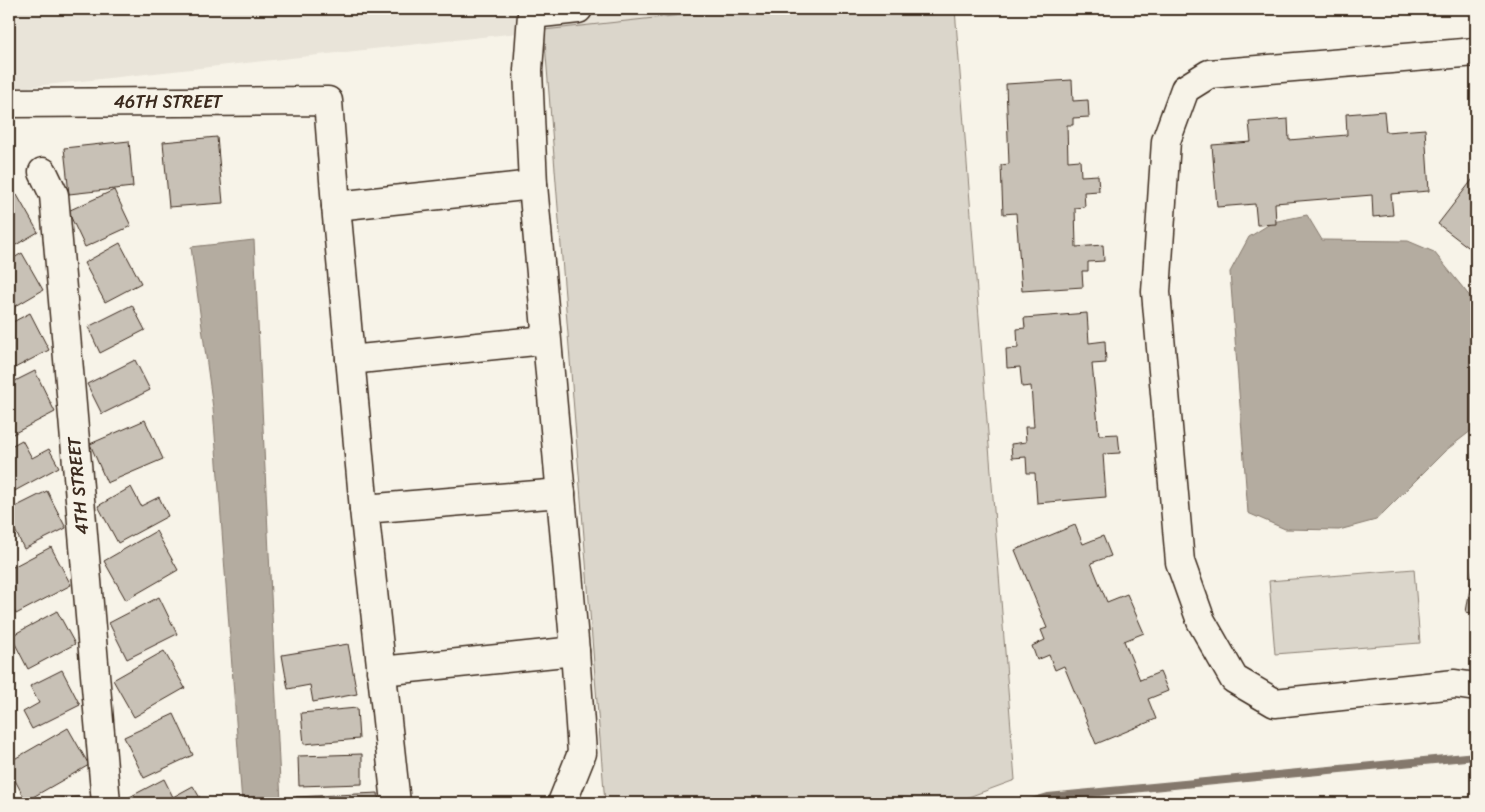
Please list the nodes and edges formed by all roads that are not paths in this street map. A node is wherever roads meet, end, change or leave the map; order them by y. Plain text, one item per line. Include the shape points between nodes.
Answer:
1 (578, 9) edge
2 (526, 11) edge
3 (1476, 52) edge
4 (9, 103) edge
5 (43, 172) dead end
6 (533, 185) junction
7 (336, 206) junction
8 (545, 340) junction
9 (350, 360) junction
10 (561, 493) junction
11 (364, 509) junction
12 (575, 651) junction
13 (381, 671) junction
14 (1476, 686) edge
15 (106, 803) edge
16 (396, 803) edge
17 (562, 803) edge

1 - 2 street
2 - 6 street
3 - 14 street via 1209,74 1185,90 1166,141 1156,292 1180,562 1201,621 1234,679 1275,703 1455,684
4 - 7 street, 46TH STREET via 328,101
5 - 15 street, 4TH STREET via 54,195
6 - 7 street
6 - 8 street
7 - 9 street
8 - 9 street
8 - 10 street
9 - 11 street
10 - 11 street
10 - 12 street
11 - 13 street
12 - 13 street
12 - 17 street via 582,753
13 - 16 street

